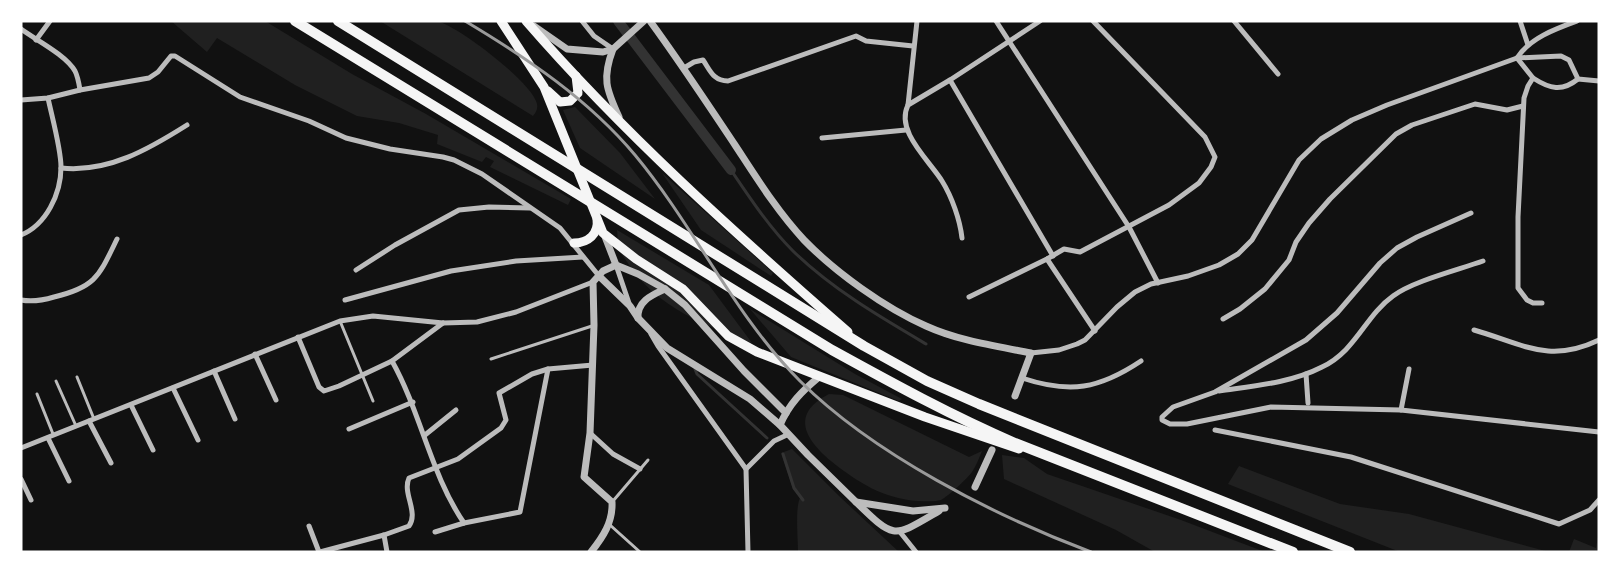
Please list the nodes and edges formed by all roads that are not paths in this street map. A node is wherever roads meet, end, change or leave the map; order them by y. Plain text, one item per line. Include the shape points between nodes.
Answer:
1 (50, 21) edge
2 (295, 21) edge
3 (339, 21) edge
4 (501, 21) edge
5 (526, 21) edge
6 (582, 21) edge
7 (644, 21) edge
8 (650, 21) edge
9 (917, 21) edge
10 (996, 21) edge
11 (1040, 21) edge
12 (1093, 21) edge
13 (1234, 21) edge
14 (1520, 21) edge
15 (1577, 21) edge
16 (21, 29) edge
17 (36, 40) junction
18 (1010, 42) junction
19 (1528, 45) junction
20 (913, 46) junction
21 (614, 49) junction
22 (1517, 58) junction
23 (684, 68) junction
24 (1278, 74) dead end
25 (576, 76) junction
26 (1533, 78) junction
27 (1578, 79) junction
28 (950, 80) junction
29 (1599, 81) edge
30 (544, 87) junction
31 (80, 90) junction
32 (48, 98) junction
33 (21, 100) edge
34 (908, 105) junction
35 (1523, 106) junction
36 (620, 121) junction
37 (187, 125) dead end
38 (906, 130) junction
39 (822, 138) dead end
40 (61, 168) junction
41 (532, 208) junction
42 (596, 213) junction
43 (1471, 213) dead end
44 (1129, 227) junction
45 (603, 233) junction
46 (21, 236) edge
47 (962, 238) dead end
48 (117, 239) dead end
49 (574, 243) junction
50 (583, 257) junction
51 (1050, 257) junction
52 (1483, 261) dead end
53 (616, 266) junction
54 (356, 270) dead end
55 (599, 276) junction
56 (593, 282) junction
57 (1158, 283) junction
58 (665, 289) junction
59 (969, 297) dead end
60 (21, 300) edge
61 (345, 300) dead end
62 (1542, 303) dead end
63 (630, 306) junction
64 (638, 318) junction
65 (1222, 319) dead end
66 (340, 321) junction
67 (443, 323) junction
68 (594, 325) junction
69 (1095, 330) junction
70 (1474, 330) dead end
71 (650, 332) junction
72 (298, 337) junction
73 (1599, 340) edge
74 (864, 346) junction
75 (1031, 353) junction
76 (255, 354) junction
77 (491, 359) dead end
78 (392, 361) junction
79 (1141, 361) dead end
80 (593, 365) junction
81 (548, 369) junction
82 (1409, 369) dead end
83 (214, 371) junction
84 (1306, 374) junction
85 (362, 375) junction
86 (77, 377) dead end
87 (819, 377) junction
88 (1022, 378) junction
89 (56, 381) dead end
90 (173, 388) junction
91 (1215, 392) junction
92 (37, 394) dead end
93 (1015, 396) dead end
94 (276, 400) dead end
95 (373, 401) dead end
96 (412, 402) junction
97 (1308, 403) dead end
98 (131, 405) junction
99 (456, 410) dead end
100 (1401, 410) junction
101 (786, 413) junction
102 (235, 419) dead end
103 (91, 420) junction
104 (780, 425) junction
105 (76, 426) junction
106 (349, 429) dead end
107 (1215, 430) dead end
108 (1599, 432) edge
109 (590, 433) junction
110 (789, 434) junction
111 (425, 435) junction
112 (51, 437) junction
113 (198, 440) dead end
114 (774, 441) junction
115 (21, 448) edge
116 (153, 450) dead end
117 (992, 450) dead end
118 (648, 460) dead end
119 (1060, 461) junction
120 (111, 463) dead end
121 (436, 468) junction
122 (746, 469) junction
123 (640, 470) junction
124 (21, 479) edge
125 (69, 481) dead end
126 (975, 487) dead end
127 (31, 500) dead end
128 (1599, 500) edge
129 (612, 502) junction
130 (856, 502) junction
131 (464, 523) junction
132 (609, 524) junction
133 (309, 526) dead end
134 (435, 532) dead end
135 (900, 532) junction
136 (384, 535) junction
137 (320, 552) edge
138 (387, 552) edge
139 (591, 552) edge
140 (640, 552) edge
141 (748, 552) edge
142 (916, 552) edge
143 (1293, 552) edge
144 (1350, 552) edge

1 - 17 street
2 - 119 highway via 832,350 973,425
3 - 74 highway
4 - 30 main road
5 - 21 street via 567,50
5 - 25 main road
6 - 21 street via 594,36
7 - 21 street
8 - 23 street
9 - 20 street
10 - 18 street
11 - 18 street
12 - 44 street via 1205,137 1215,157 1199,183 1187,193
13 - 24 street
14 - 19 street
15 - 19 street
16 - 17 street
17 - 31 street via 74,69
18 - 28 street
18 - 44 street
19 - 22 street
20 - 23 street via 866,41 856,36 728,81 716,78 701,59
20 - 34 street
21 - 36 street via 605,76
22 - 26 street
22 - 27 street via 1562,56 1569,60
22 - 57 street via 1387,105 1321,139 1299,160 1252,240 1238,254 1209,269
23 - 75 street via 786,220 823,258 887,305 927,327
25 - 30 main road via 578,93 565,103
25 - 36 main road
26 - 27 street via 1557,89
26 - 35 street via 1525,91
27 - 29 street
28 - 34 street
28 - 51 street
30 - 42 main road
31 - 32 street
31 - 41 street via 149,78 175,56 240,97 345,138 454,160
32 - 33 street
32 - 40 street
34 - 38 street
35 - 62 street via 1518,288 1527,300
35 - 65 street via 1507,110 1475,104 1396,134 1309,223 1289,260 1265,289
36 - 74 main road via 666,168
37 - 40 street via 115,162 93,169
38 - 39 street
38 - 47 street via 945,187
40 - 46 street via 50,210 36,228
41 - 49 street
41 - 54 street via 459,210
42 - 45 main road
42 - 49 main road via 598,225 594,234 588,241
43 - 91 street via 1397,248 1337,313 1306,340
44 - 51 street via 1080,252 1064,249
44 - 57 street
45 - 53 street
45 - 87 main road via 683,289 728,336
48 - 60 street via 101,272 89,285 44,300
49 - 50 street
50 - 55 street
50 - 61 street via 516,261 451,271
51 - 59 street
51 - 69 street
52 - 84 street via 1391,297 1339,357
53 - 55 street
53 - 58 street
53 - 63 street
55 - 56 street
55 - 63 street
56 - 67 street via 498,317
56 - 68 street
57 - 69 street via 1126,299
58 - 64 street via 642,303
58 - 101 street via 685,305
63 - 64 street
64 - 71 street
66 - 67 street via 381,316
66 - 72 street
66 - 85 lane
67 - 78 street
68 - 77 lane
68 - 80 street
69 - 75 street via 1069,348
70 - 73 street via 1544,352 1571,351
71 - 104 street via 667,348 750,399
71 - 122 street
72 - 76 street
72 - 85 street via 322,391
74 - 144 highway via 927,381 980,404
75 - 88 street
76 - 83 street
76 - 94 street
78 - 85 street
78 - 96 street
79 - 88 street via 1095,385 1056,386
80 - 81 street
80 - 109 street
81 - 121 street via 499,393 506,420 501,428 458,459
81 - 131 street via 520,512
82 - 100 street
83 - 90 street
83 - 102 street
84 - 91 street
84 - 97 street
85 - 95 lane
86 - 103 lane
87 - 101 street via 799,393
87 - 119 main road via 973,434
88 - 93 street
89 - 105 lane
90 - 98 street
90 - 113 street
91 - 100 street via 1167,410 1162,420 1187,424 1270,407
92 - 112 lane
96 - 106 street
96 - 111 street
98 - 103 street
98 - 116 street
99 - 111 street
100 - 108 street
101 - 104 street
103 - 105 street
103 - 120 street
104 - 110 street
104 - 114 street
105 - 112 street
107 - 128 street via 1352,457 1559,524 1590,510
109 - 123 street
109 - 129 street via 584,477
110 - 114 street
110 - 130 street
111 - 121 street
112 - 115 street
112 - 125 street
114 - 122 street
117 - 126 street
118 - 123 lane
119 - 143 highway
121 - 131 street
121 - 136 street via 408,479 412,521 409,526
122 - 141 street
123 - 129 lane
124 - 127 street
129 - 132 street
130 - 135 street via 879,525
130 - 135 street via 913,511 944,508
131 - 134 street
132 - 139 street
132 - 140 lane
133 - 137 street
135 - 142 street
136 - 137 street
136 - 138 street

